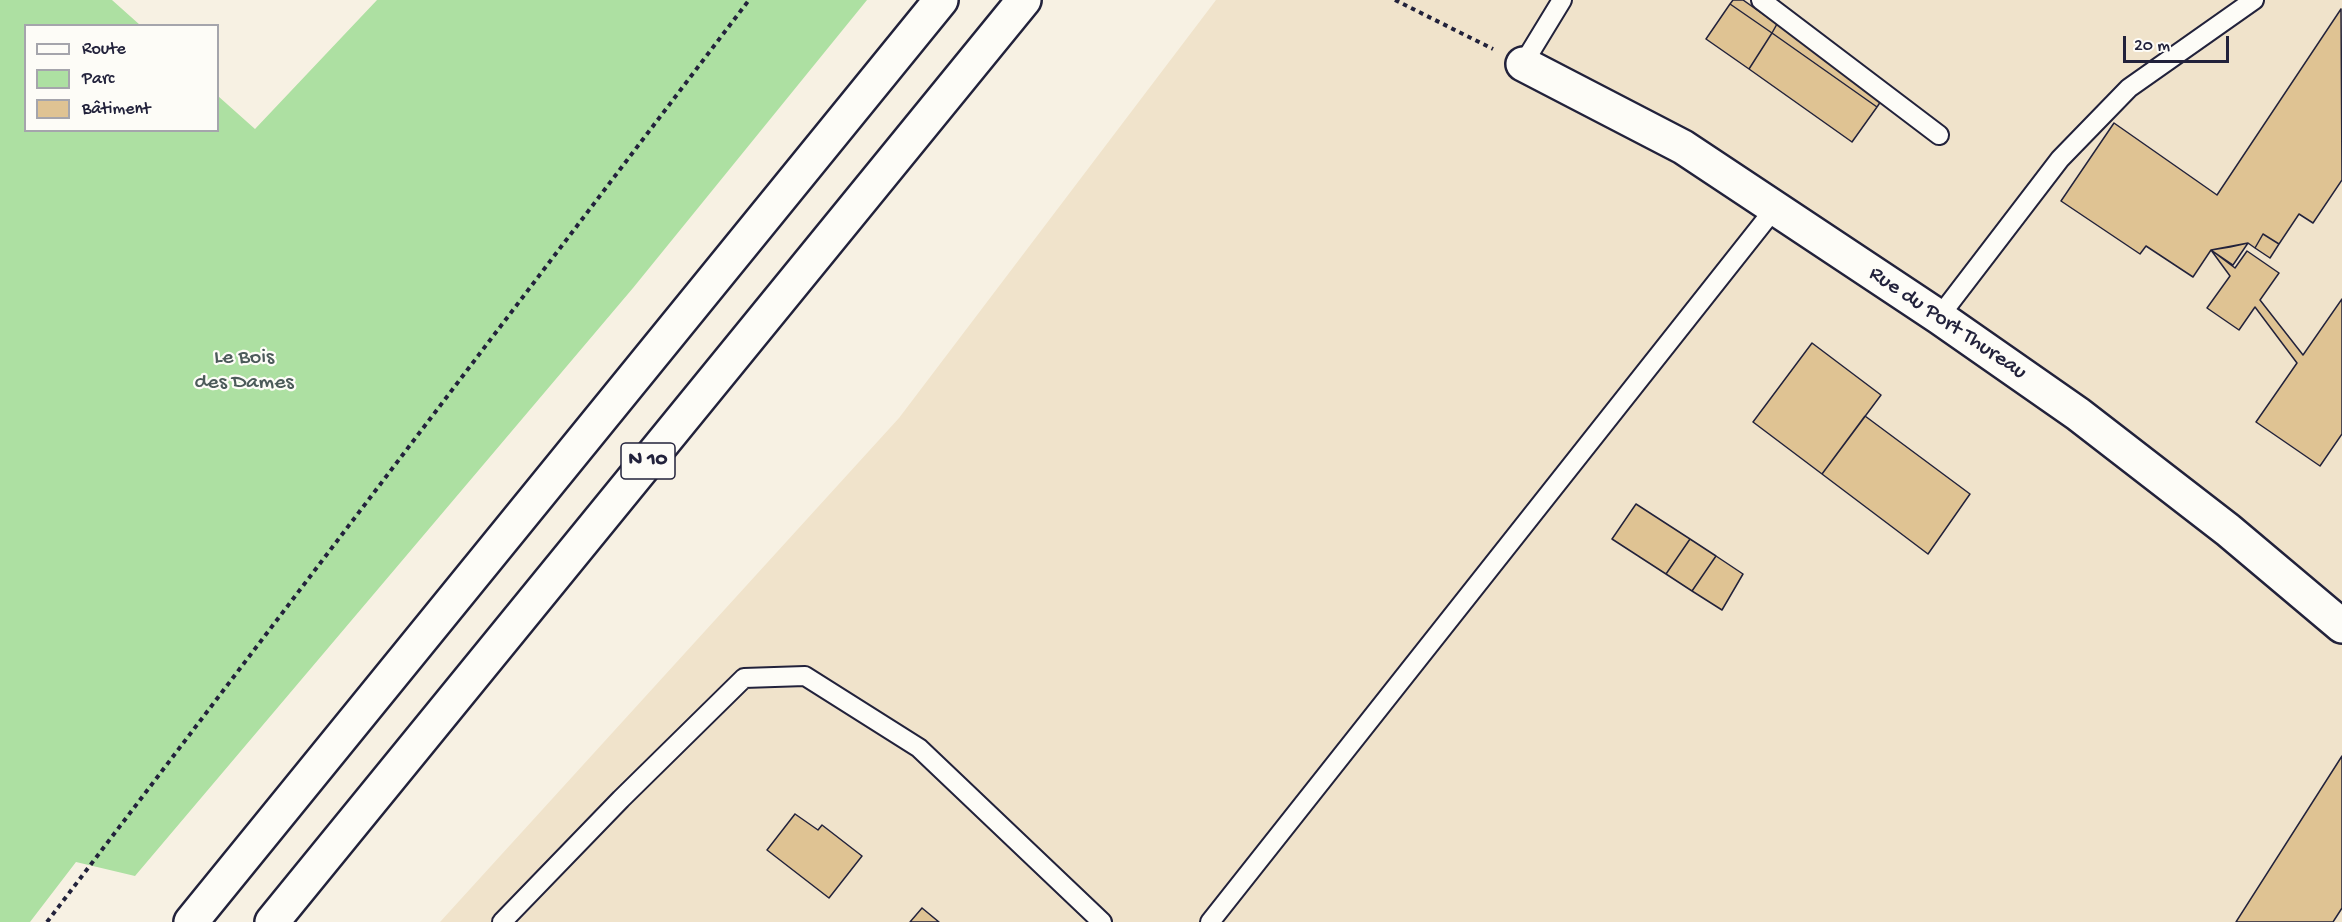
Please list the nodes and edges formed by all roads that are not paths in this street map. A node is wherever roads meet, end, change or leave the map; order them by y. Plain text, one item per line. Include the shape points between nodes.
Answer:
1 (941, 0) edge
2 (1024, 0) edge
3 (1563, 0) edge
4 (1761, 0) edge
5 (2254, 0) edge
6 (1523, 64) joint
7 (1939, 135) dead end
8 (1775, 208) junction
9 (1939, 317) junction
10 (2342, 626) edge
11 (191, 922) edge
12 (272, 922) edge
13 (502, 922) edge
14 (1102, 922) edge
15 (1210, 922) edge

1 - 11 main road, N 10
2 - 12 main road, N 10
3 - 6 lane
4 - 7 lane
5 - 9 lane via 2129,88 2060,159
6 - 8 main road, Rue du Port Thureau via 1683,147
8 - 9 main road, Rue du Port Thureau
8 - 15 lane
9 - 10 main road, Rue du Port Thureau via 2087,421 2228,530
13 - 14 lane via 744,678 805,676 919,748

